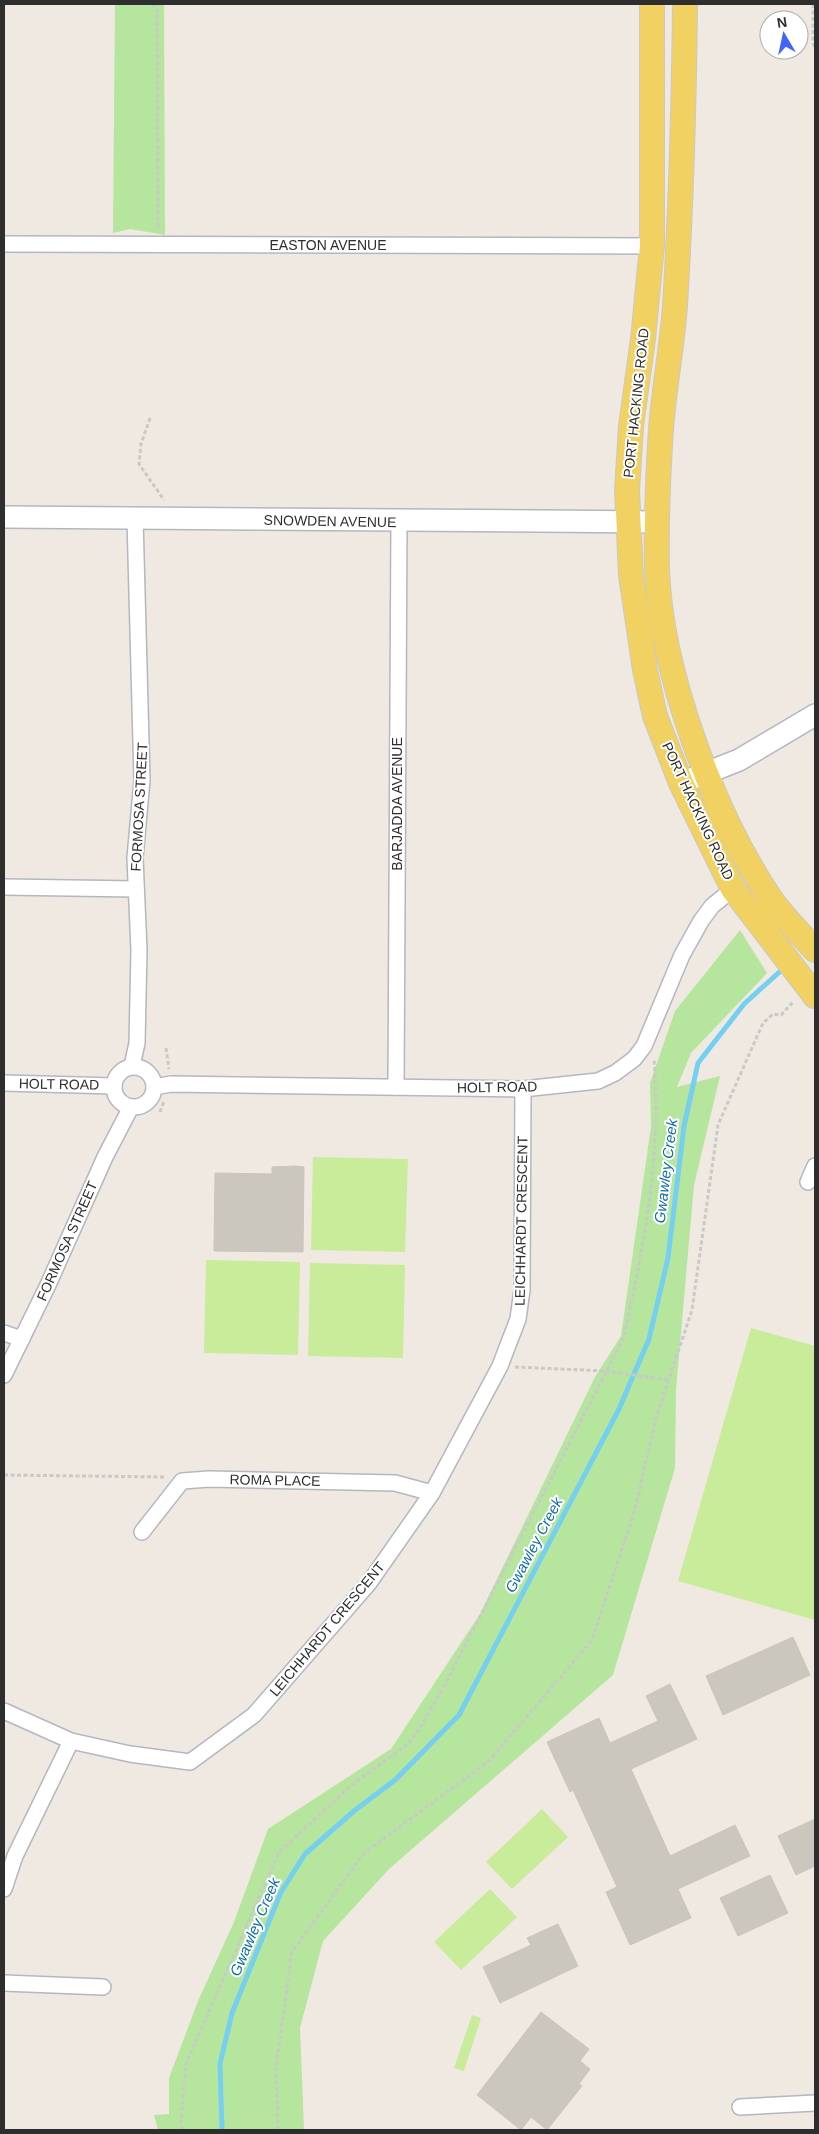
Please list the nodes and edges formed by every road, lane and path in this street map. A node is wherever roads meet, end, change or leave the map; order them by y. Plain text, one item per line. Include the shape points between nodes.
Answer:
1 (152, 4) edge
2 (652, 4) edge
3 (674, 4) edge
4 (684, 4) edge
5 (813, 4) edge
6 (815, 48) edge
7 (684, 67) junction
8 (4, 244) edge
9 (158, 244) junction
10 (652, 246) junction
11 (150, 418) dead end
12 (4, 517) edge
13 (135, 518) junction
14 (175, 519) junction
15 (399, 521) junction
16 (627, 522) junction
17 (657, 522) junction
18 (815, 715) edge
19 (706, 775) junction
20 (681, 783) junction
21 (4, 887) edge
22 (733, 889) junction
23 (136, 890) junction
24 (815, 950) edge
25 (805, 994) edge
26 (651, 1034) junction
27 (132, 1066) junction
28 (4, 1083) edge
29 (114, 1086) junction
30 (154, 1087) junction
31 (396, 1087) junction
32 (523, 1089) junction
33 (131, 1107) junction
34 (815, 1166) edge
35 (808, 1182) dead end
36 (4, 1333) edge
37 (22, 1339) junction
38 (500, 1366) junction
39 (606, 1371) junction
40 (4, 1375) edge
41 (668, 1380) junction
42 (4, 1476) edge
43 (182, 1481) junction
44 (432, 1493) junction
45 (142, 1532) dead end
46 (4, 1710) edge
47 (71, 1741) junction
48 (4, 1889) edge
49 (4, 1983) edge
50 (103, 1987) dead end
51 (815, 2103) edge
52 (740, 2107) dead end
53 (182, 2130) edge
54 (278, 2130) edge

1 - 9 path via 157,10
2 - 10 main road, PORT HACKING ROAD
3 - 7 main road via 675,39
4 - 7 main road, PORT HACKING ROAD
5 - 6 path
7 - 17 main road, PORT HACKING ROAD via 675,308 661,429
8 - 9 street, EASTON AVENUE
9 - 10 street, EASTON AVENUE
10 - 16 main road, PORT HACKING ROAD via 630,434
11 - 14 path via 140,444 139,464
12 - 13 street, SNOWDEN AVENUE
13 - 14 street, SNOWDEN AVENUE
13 - 23 street, FORMOSA STREET via 142,780 135,858
14 - 15 street, SNOWDEN AVENUE
15 - 16 street, SNOWDEN AVENUE
15 - 31 street, BARJADDA AVENUE
16 - 17 street, SNOWDEN AVENUE
16 - 20 main road, PORT HACKING ROAD via 645,670 655,716
17 - 19 main road, PORT HACKING ROAD via 662,618 673,669
18 - 19 street via 739,760
19 - 20 street
19 - 24 main road, PORT HACKING ROAD via 756,874 783,915
20 - 22 main road, PORT HACKING ROAD
21 - 23 street
22 - 25 main road, PORT HACKING ROAD
22 - 26 street, HOLT ROAD via 712,906 701,921 682,955
23 - 27 street, FORMOSA STREET via 139,959 137,1043
25 - 41 path via 781,1016 773,1014 764,1023 718,1124 692,1310
26 - 32 street, HOLT ROAD via 634,1059 598,1081
26 - 39 path via 656,1083 656,1140 634,1296 624,1337
27 - 29 street via 117,1075
27 - 30 street via 148,1072
28 - 29 street, HOLT ROAD
29 - 33 street via 120,1102
30 - 31 street, HOLT ROAD via 177,1084
30 - 33 street via 147,1102
31 - 32 street, HOLT ROAD
32 - 38 street, LEICHHARDT CRESCENT via 522,1290 518,1319
33 - 37 street, FORMOSA STREET
34 - 35 street
36 - 37 street
37 - 40 street, FORMOSA STREET
38 - 39 path
38 - 44 street, LEICHHARDT CRESCENT
39 - 41 path
39 - 53 path via 420,1728 408,1744 353,1784 280,1852 186,2064
41 - 54 path via 634,1513 592,1640 489,1761 364,1852 292,1952 276,2067
42 - 43 path via 160,1476
43 - 44 street, ROMA PLACE via 396,1483
43 - 45 street
44 - 47 street, LEICHHARDT CRESCENT via 369,1583 254,1715 190,1762
46 - 47 street, LEICHHARDT CRESCENT
47 - 48 street via 15,1856
49 - 50 street
51 - 52 street

